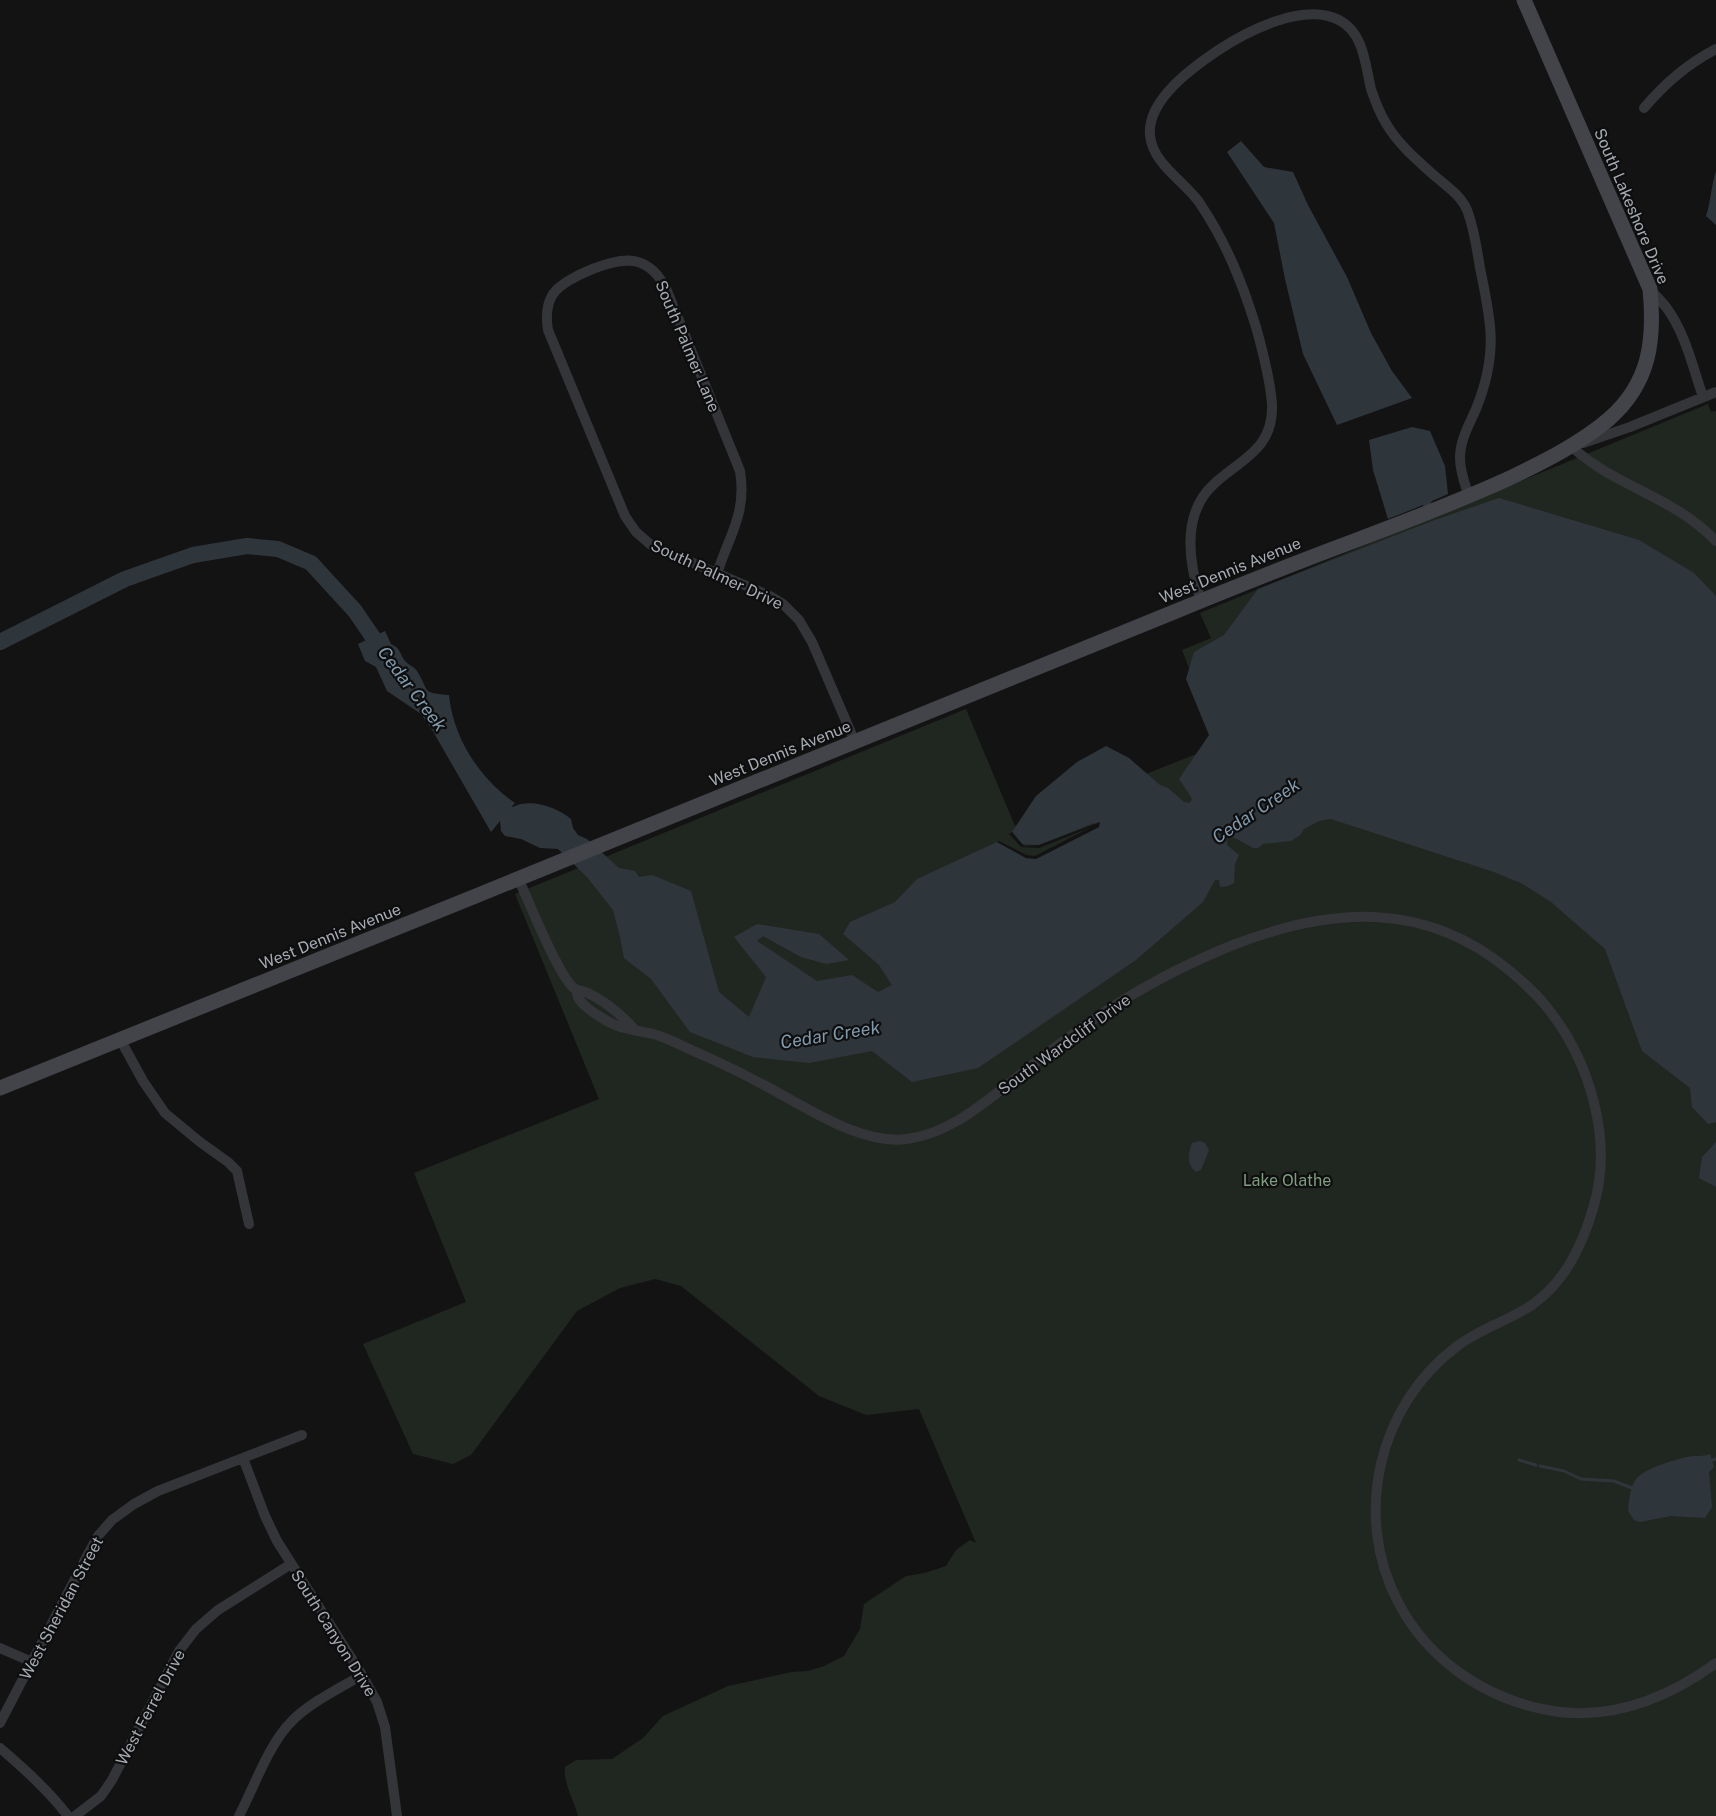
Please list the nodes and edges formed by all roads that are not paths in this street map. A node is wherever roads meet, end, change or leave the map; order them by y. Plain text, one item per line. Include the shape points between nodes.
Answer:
1 (1524, 0) edge
2 (1716, 49) edge
3 (1644, 108) dead end
4 (1650, 289) junction
5 (552, 339) joint
6 (1716, 392) edge
7 (1703, 397) junction
8 (1571, 446) junction
9 (1469, 497) junction
10 (1716, 541) edge
11 (717, 574) junction
12 (1202, 601) junction
13 (855, 742) junction
14 (518, 878) junction
15 (120, 1040) junction
16 (0, 1088) edge
17 (249, 1224) dead end
18 (302, 1435) dead end
19 (243, 1458) junction
20 (291, 1564) junction
21 (0, 1648) edge
22 (32, 1662) junction
23 (1716, 1663) edge
24 (362, 1675) junction
25 (0, 1723) edge
26 (0, 1748) edge
27 (68, 1816) edge
28 (75, 1816) edge
29 (239, 1816) edge
30 (397, 1816) edge

1 - 4 street, South Lakeshore Drive
2 - 3 street via 1682,70
4 - 7 street via 1674,321
4 - 8 street, South Lakeshore Drive via 1652,338 1641,377 1610,418
5 - 11 street, South Palmer Drive via 625,516 636,532 651,545
5 - 11 street, South Palmer Lane via 546,321 547,308 552,295 567,281 615,261 638,262 657,273 743,486 739,517
6 - 7 street
7 - 8 street
8 - 9 street, West Dennis Avenue
8 - 10 street via 1593,465 1681,512
9 - 12 street, West Dennis Avenue
9 - 12 street via 1462,476 1461,448 1484,386 1491,340 1467,210 1454,192 1391,132 1377,105 1359,41 1346,25 1312,14 1258,28 1227,44 1180,79 1155,111 1150,126 1150,138 1158,156 1198,201 1235,266 1262,346 1272,403 1270,426 1257,450 1212,485 1196,511 1190,549
11 - 13 street, South Palmer Drive via 770,596 800,620
12 - 13 street, West Dennis Avenue
13 - 14 street, West Dennis Avenue
14 - 15 street, West Dennis Avenue
14 - 23 street, South Wardcliff Drive via 568,981 623,1016 635,1030 733,1068 840,1125 879,1138 902,1140 927,1135 964,1117 1137,991 1201,958 1263,934 1314,921 1375,917 1422,924 1452,935 1495,959 1549,1010 1583,1069 1594,1103 1600,1148 1599,1182 1579,1247 1562,1276 1533,1305 1474,1334 1445,1356 1422,1378 1400,1412 1386,1444 1375,1490 1377,1542 1384,1566 1400,1605 1422,1638 1472,1682 1506,1699 1560,1712 1616,1711 1664,1695
15 - 16 street, West Dennis Avenue
15 - 17 street via 165,1113 237,1171
18 - 19 street, West Sheridan Street
19 - 20 street, South Canyon Drive via 265,1516
19 - 22 street, West Sheridan Street via 158,1491 112,1520 98,1536
20 - 24 street, South Canyon Drive
20 - 28 street, West Ferrel Drive via 218,1610 196,1629 179,1651 112,1780 101,1796
21 - 22 street
22 - 25 street, West Sheridan Street
24 - 29 street via 292,1721 278,1738
24 - 30 street, South Canyon Drive via 385,1727
26 - 27 street via 52,1795

